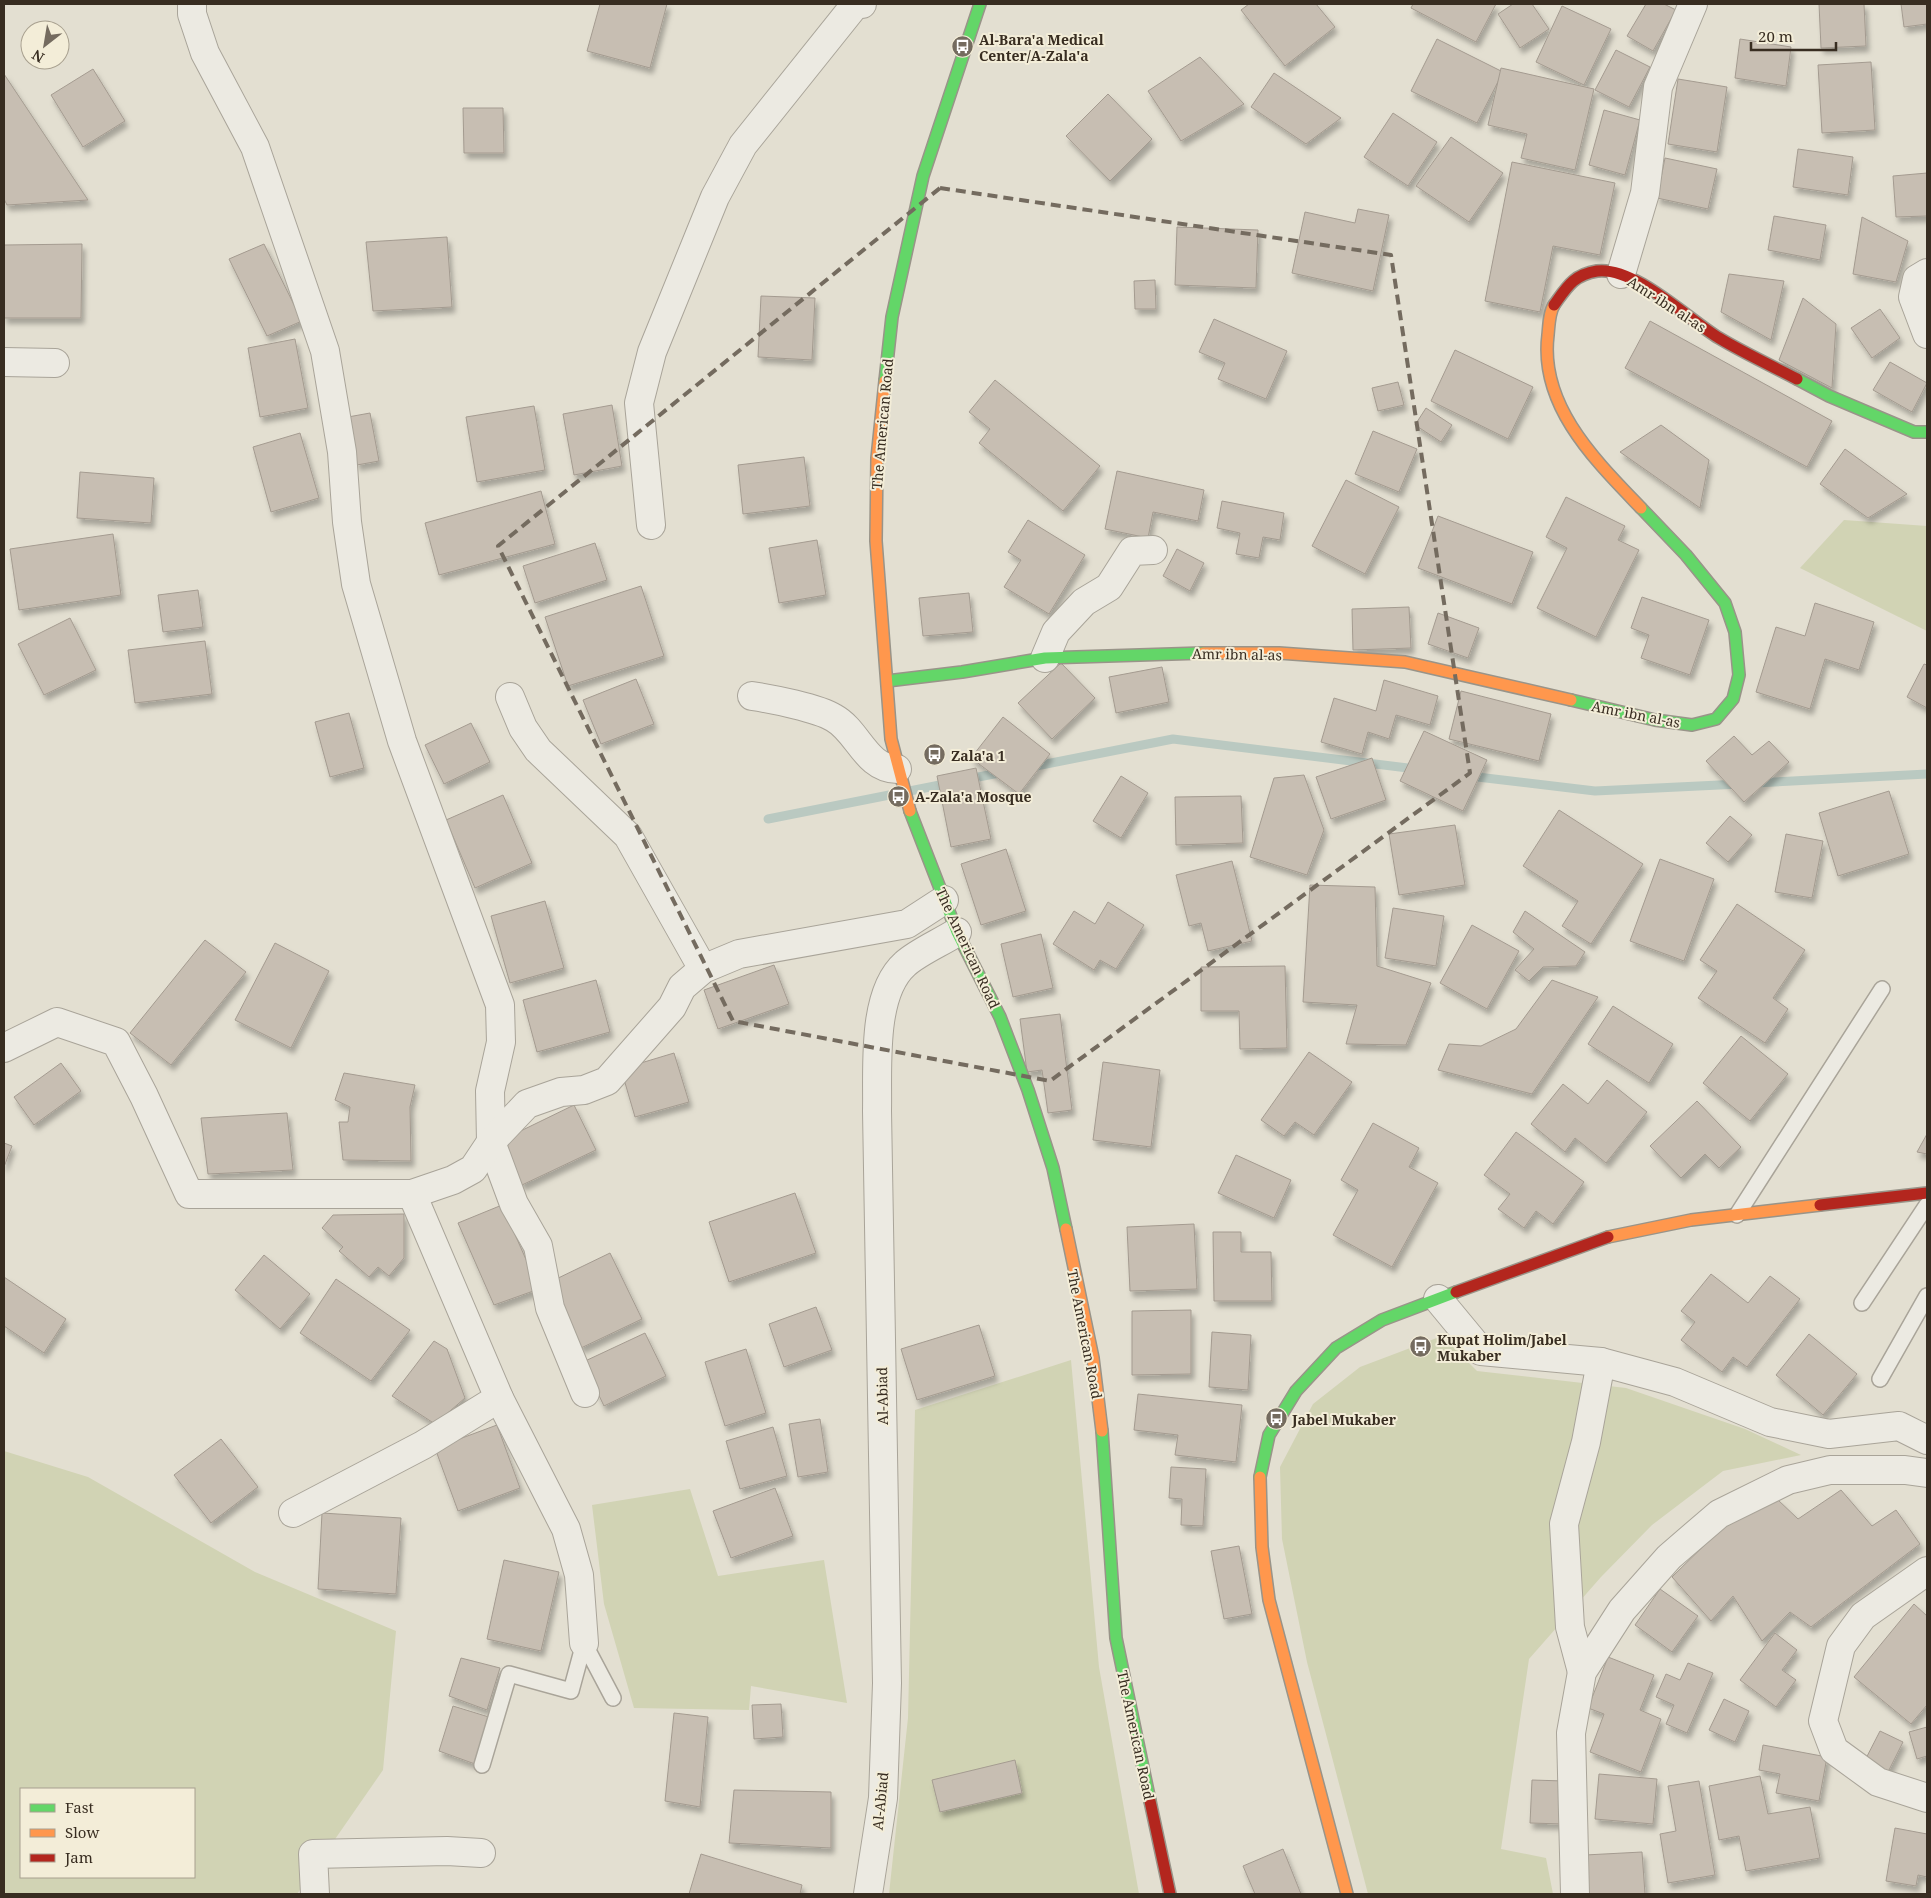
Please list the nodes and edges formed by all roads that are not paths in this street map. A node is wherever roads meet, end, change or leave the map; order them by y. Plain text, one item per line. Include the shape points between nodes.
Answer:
1 (192, 4) edge
2 (862, 4) edge
3 (980, 4) edge
4 (1693, 4) edge
5 (1927, 273) edge
6 (1621, 274) junction
7 (1927, 334) edge
8 (4, 362) edge
9 (55, 363) dead end
10 (1927, 432) edge
11 (651, 525) dead end
12 (1152, 550) dead end
13 (1045, 658) junction
14 (887, 681) junction
15 (752, 696) dead end
16 (510, 697) dead end
17 (897, 769) junction
18 (944, 900) junction
19 (957, 932) junction
20 (703, 969) junction
21 (1882, 989) dead end
22 (4, 1048) edge
23 (490, 1142) junction
24 (1927, 1193) edge
25 (412, 1194) junction
26 (1927, 1206) edge
27 (1737, 1215) junction
28 (1927, 1296) edge
29 (1438, 1299) junction
30 (1862, 1303) dead end
31 (1601, 1362) junction
32 (1880, 1379) dead end
33 (585, 1393) dead end
34 (499, 1398) junction
35 (1927, 1440) edge
36 (1927, 1473) edge
37 (293, 1513) dead end
38 (1927, 1571) edge
39 (584, 1643) junction
40 (1582, 1672) junction
41 (613, 1698) dead end
42 (482, 1765) dead end
43 (1927, 1798) edge
44 (481, 1854) dead end
45 (314, 1894) edge
46 (868, 1894) edge
47 (1170, 1894) edge
48 (1347, 1894) edge
49 (1575, 1894) edge

1 - 23 street via 192,14 205,53 255,147 325,351 342,452 356,584 402,741 500,1005 501,1042 490,1091
2 - 11 street via 855,5 743,145 700,233 652,352 639,403
3 - 14 street, The American Road via 923,176 892,317 876,495 876,541
4 - 6 street via 1658,87 1645,193
5 - 7 street via 1918,278 1913,297
6 - 10 street, Amr ibn al-as via 1652,290 1719,338 1829,396 1914,432
6 - 13 street, Amr ibn al-as via 1598,270 1572,280 1551,310 1547,343 1550,375 1560,409 1600,466 1686,554 1725,603 1735,632 1740,675 1733,699 1716,719 1692,725 1655,720 1405,662 1279,653
8 - 9 street
12 - 13 street via 1132,551 1109,587 1084,602 1056,632
13 - 14 street, Amr ibn al-as
14 - 17 street, The American Road via 891,739
15 - 17 street via 773,699 834,718 857,739 874,761 886,769
16 - 20 street via 523,728 538,750 628,836
17 - 18 street, The American Road via 920,841
18 - 19 street, The American Road
18 - 20 street via 907,924 747,952
19 - 46 street, Al-Abiad via 904,964 890,986 879,1032 877,1111 887,1683 883,1798
19 - 47 street, The American Road via 1000,1017 1053,1168 1093,1358 1102,1435 1116,1638
20 - 23 street via 682,988 672,1007 607,1081 528,1104
21 - 27 lane
22 - 25 street via 57,1022 116,1042 189,1194
23 - 25 street via 473,1169 453,1180
23 - 33 street via 514,1204 538,1246 550,1308
24 - 27 street
25 - 34 street
26 - 30 lane
27 - 29 street via 1691,1220 1601,1238
28 - 32 lane
29 - 31 street via 1481,1351
29 - 48 street via 1382,1320 1336,1348 1296,1391 1269,1435 1259,1483 1262,1547 1270,1600
31 - 35 street via 1675,1382 1770,1422 1828,1434 1899,1426
31 - 40 street via 1586,1442 1564,1524 1570,1627
34 - 37 street via 423,1445
34 - 39 street via 566,1529 579,1575
36 - 40 street via 1830,1470 1788,1480 1720,1514 1669,1557 1622,1610
38 - 43 street via 1863,1616 1841,1646 1823,1721 1834,1750 1878,1782
39 - 41 lane
39 - 42 lane via 571,1692 509,1674
40 - 49 street via 1571,1733
44 - 45 street via 447,1851 313,1854

